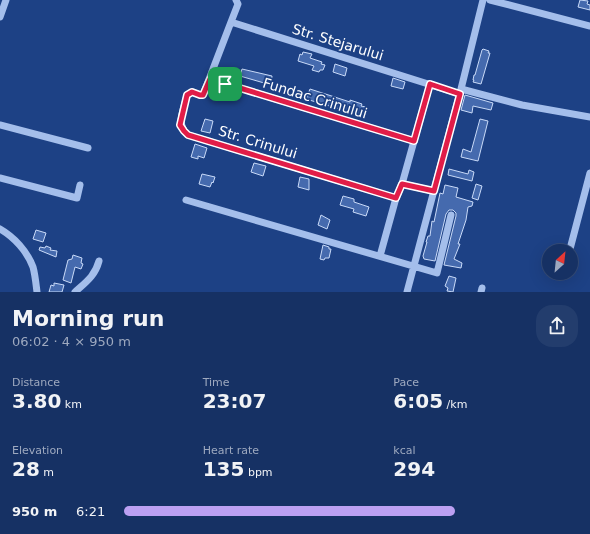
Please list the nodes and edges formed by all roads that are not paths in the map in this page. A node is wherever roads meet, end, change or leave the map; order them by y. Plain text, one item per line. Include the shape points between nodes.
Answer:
1 (6, 0) edge
2 (236, 0) edge
3 (482, 0) edge
4 (490, 0) edge
5 (0, 17) edge
6 (231, 22) junction
7 (590, 26) edge
8 (210, 79) junction
9 (430, 84) junction
10 (460, 91) junction
11 (590, 116) edge
12 (0, 125) edge
13 (414, 141) junction
14 (88, 148) dead end
15 (590, 173) edge
16 (0, 178) edge
17 (402, 184) junction
18 (80, 185) dead end
19 (434, 191) junction
20 (396, 198) junction
21 (186, 200) dead end
22 (451, 216) dead end
23 (0, 229) edge
24 (571, 244) edge
25 (380, 256) junction
26 (99, 261) dead end
27 (413, 267) junction
28 (37, 292) edge
29 (75, 292) edge
30 (407, 292) edge

1 - 5 street
2 - 6 street via 238,4
3 - 10 street
4 - 7 street
6 - 8 street
6 - 9 street, Str. Stejarului
8 - 13 street, Fundac Crinului
8 - 20 street, Str. Crinului via 203,95 192,92 187,95 180,125 188,135
9 - 10 street, Str. Stejarului
9 - 13 street
10 - 11 street, Str. Stejarului via 522,105
10 - 19 street
12 - 14 street
13 - 17 street
15 - 24 street
16 - 18 street via 77,198
17 - 19 street
17 - 20 street
19 - 27 street
20 - 25 street
21 - 25 street
22 - 27 street via 437,273
23 - 28 street via 22,248 30,261
25 - 27 street
26 - 29 street via 96,271
27 - 30 street

